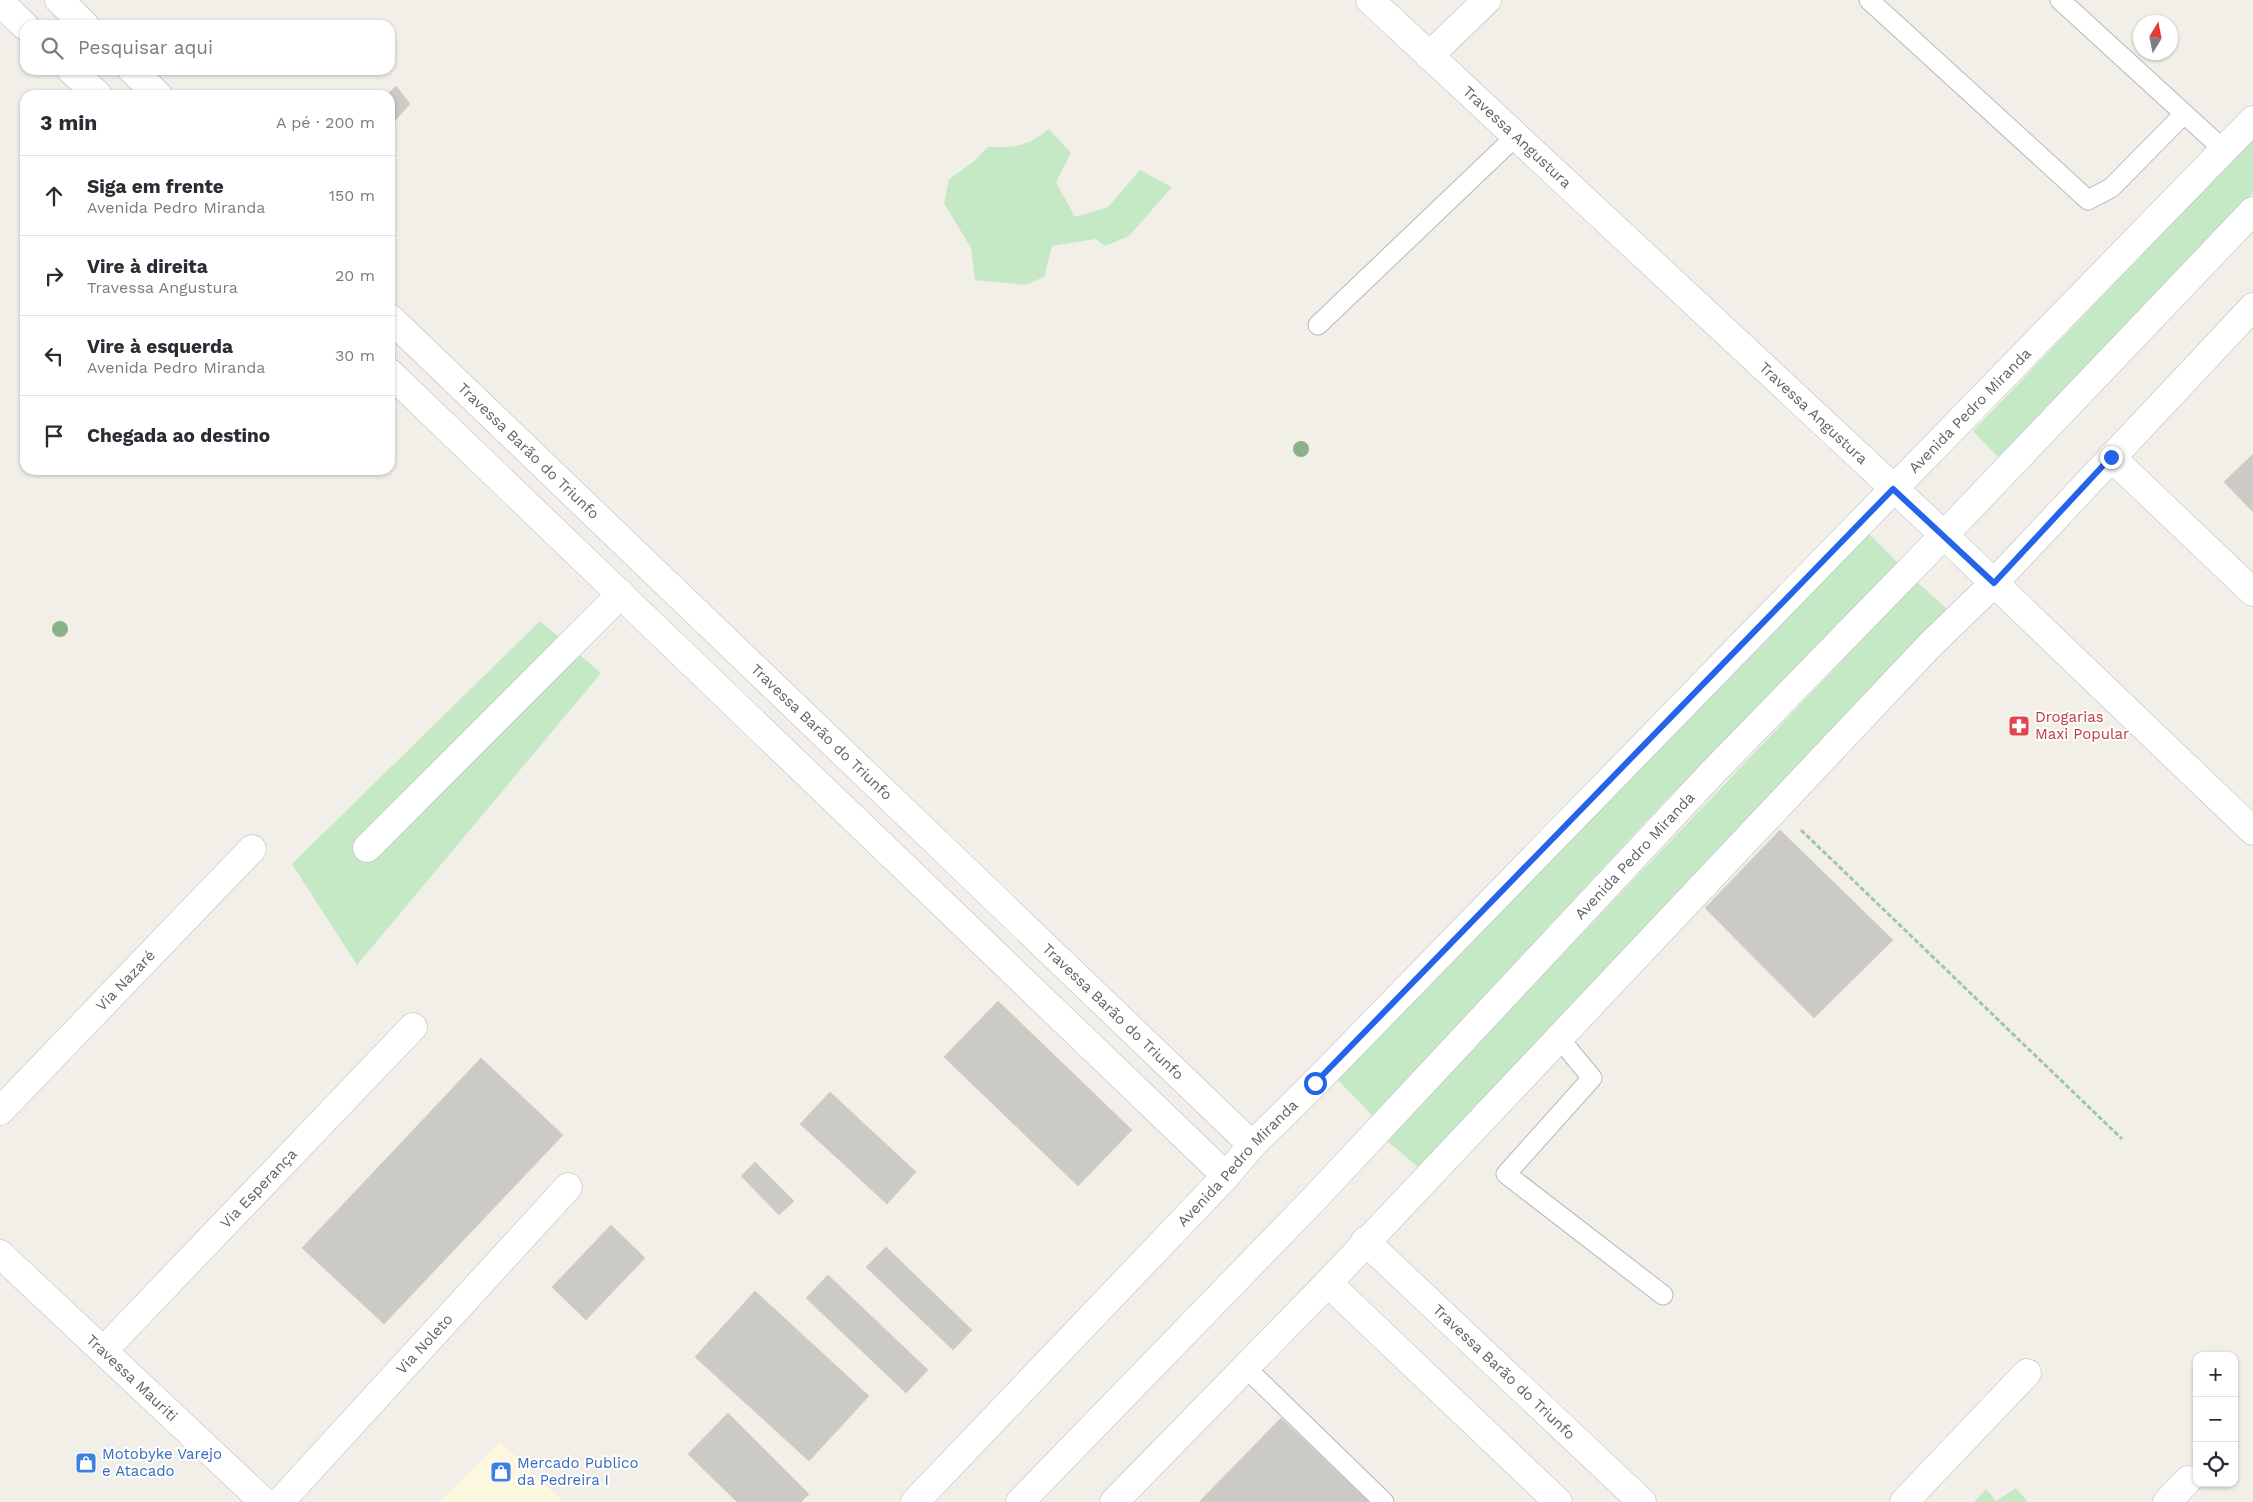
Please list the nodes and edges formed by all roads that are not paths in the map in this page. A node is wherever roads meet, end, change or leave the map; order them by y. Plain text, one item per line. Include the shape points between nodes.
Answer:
1 (59, 0) edge
2 (1370, 0) edge
3 (1487, 0) edge
4 (1869, 0) edge
5 (2060, 0) edge
6 (0, 2) edge
7 (80, 20) edge
8 (20, 21) edge
9 (1430, 56) junction
10 (76, 75) edge
11 (137, 75) edge
12 (93, 90) edge
13 (153, 90) edge
14 (2184, 114) junction
15 (2253, 120) edge
16 (1516, 136) junction
17 (2224, 150) junction
18 (2253, 211) edge
19 (2253, 307) edge
20 (395, 323) edge
21 (1318, 325) dead end
22 (395, 378) edge
23 (2111, 457) junction
24 (1893, 489) junction
25 (598, 518) junction
26 (1944, 535) junction
27 (570, 544) junction
28 (1994, 583) junction
29 (2253, 592) edge
30 (621, 594) junction
31 (2253, 831) edge
32 (367, 848) dead end
33 (252, 849) dead end
34 (413, 1027) dead end
35 (1559, 1038) junction
36 (0, 1111) edge
37 (1252, 1145) junction
38 (1226, 1176) junction
39 (568, 1187) dead end
40 (1365, 1242) junction
41 (0, 1254) edge
42 (1328, 1282) junction
43 (1663, 1295) dead end
44 (103, 1351) junction
45 (1244, 1366) junction
46 (2027, 1373) dead end
47 (2188, 1480) dead end
48 (264, 1502) edge
49 (280, 1502) edge
50 (915, 1502) edge
51 (1020, 1502) edge
52 (1114, 1502) edge
53 (1384, 1502) edge
54 (1558, 1502) edge
55 (1642, 1502) edge
56 (1904, 1502) edge
57 (2167, 1502) edge

1 - 7 street
2 - 9 street, Travessa Angustura
3 - 9 street
4 - 14 lane via 2088,200 2111,188
5 - 14 lane
6 - 8 street
9 - 16 street, Travessa Angustura
10 - 12 street
11 - 13 street
14 - 17 lane
15 - 17 street, Avenida Pedro Miranda
16 - 21 lane
16 - 24 street, Travessa Angustura
17 - 24 street, Avenida Pedro Miranda
18 - 26 street, Avenida Pedro Miranda
19 - 23 street
20 - 25 street, Travessa Barão do Triunfo
22 - 27 street
23 - 28 street
23 - 29 street
24 - 26 street, Travessa Angustura
24 - 37 street, Avenida Pedro Miranda
25 - 27 street
25 - 37 street, Travessa Barão do Triunfo
26 - 28 street, Travessa Angustura
26 - 51 street, Avenida Pedro Miranda via 1712,773 1327,1186
27 - 30 street
28 - 31 street, Travessa Angustura
28 - 35 street via 1930,645
30 - 32 street
30 - 38 street
33 - 36 street, Via Nazaré
34 - 44 street, Via Esperança
35 - 40 street
35 - 43 lane via 1592,1078 1506,1174
37 - 38 street, Avenida Pedro Miranda
38 - 50 street, Avenida Pedro Miranda
39 - 49 street, Via Noleto
40 - 42 street
40 - 55 street, Travessa Barão do Triunfo
41 - 44 street, Travessa Mauriti
42 - 45 street
42 - 54 street
44 - 48 street, Travessa Mauriti
45 - 52 street
45 - 53 lane
46 - 56 street
47 - 57 street

